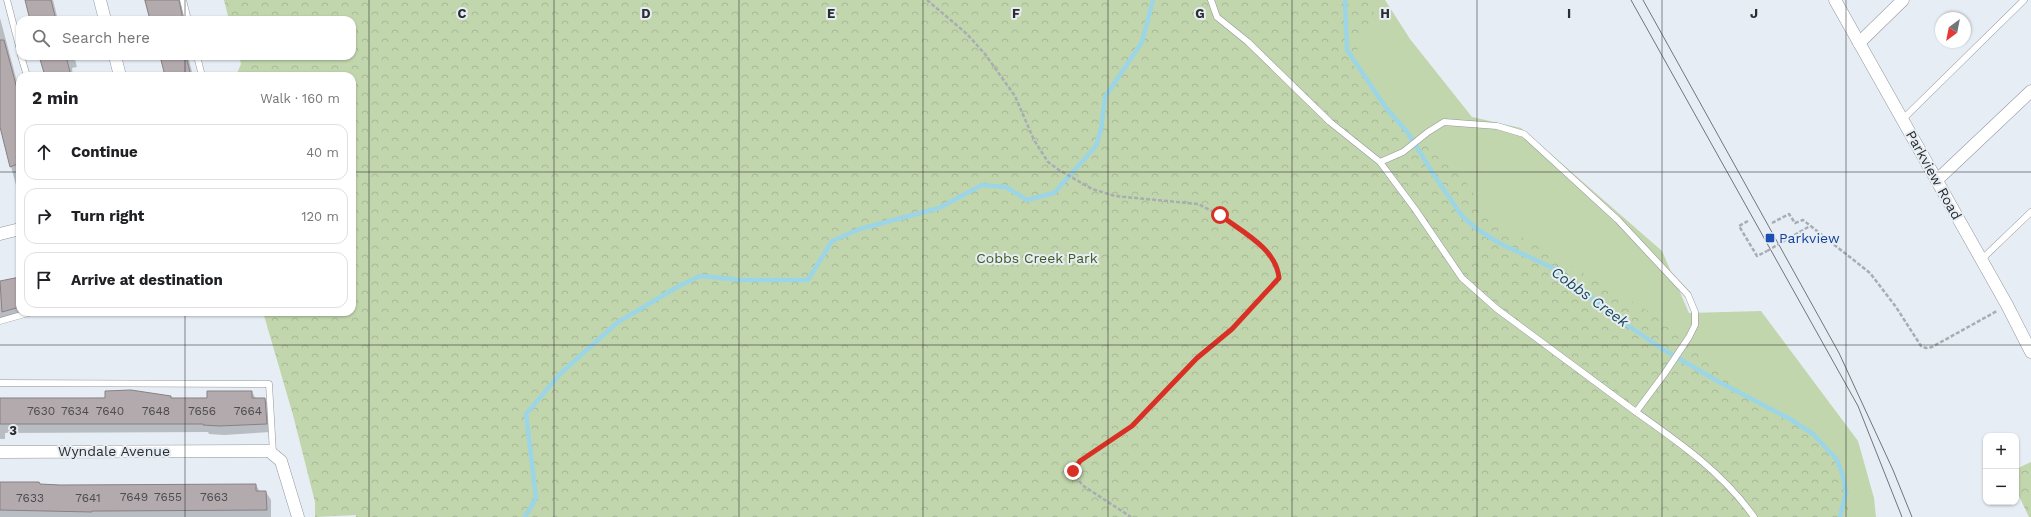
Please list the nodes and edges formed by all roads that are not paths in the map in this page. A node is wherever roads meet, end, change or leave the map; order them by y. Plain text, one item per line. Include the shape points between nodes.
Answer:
1 (6, 0) edge
2 (100, 0) edge
3 (183, 0) edge
4 (1211, 0) edge
5 (1835, 0) edge
6 (1903, 0) edge
7 (2024, 0) edge
8 (104, 16) edge
9 (187, 16) edge
10 (16, 36) edge
11 (1859, 43) junction
12 (23, 60) edge
13 (116, 60) edge
14 (198, 60) edge
15 (26, 72) edge
16 (119, 72) edge
17 (201, 72) edge
18 (2031, 91) edge
19 (1903, 119) junction
20 (1380, 162) junction
21 (1937, 180) junction
22 (2031, 212) edge
23 (16, 230) edge
24 (0, 234) edge
25 (1982, 259) junction
26 (18, 316) edge
27 (0, 321) edge
28 (2028, 338) edge
29 (2031, 352) edge
30 (0, 383) edge
31 (1636, 412) junction
32 (0, 452) edge
33 (273, 455) junction
34 (298, 517) edge
35 (1754, 517) edge

1 - 10 lane
2 - 8 street
3 - 9 lane
4 - 20 lane via 1217,17 1248,42 1330,122
5 - 11 street, Parkview Road
6 - 11 street
7 - 19 lane
11 - 19 street, Parkview Road
12 - 15 lane
13 - 16 street
14 - 17 lane
18 - 21 street
19 - 21 street, Parkview Road
20 - 31 lane via 1462,278 1497,309
20 - 31 lane via 1402,152 1444,122 1498,126 1524,134 1618,220 1688,295 1695,312 1695,325 1689,337
21 - 25 street, Parkview Road
22 - 25 lane
23 - 24 street
25 - 28 street, Parkview Road
26 - 27 lane
28 - 29 street, Parkview Road
30 - 33 lane via 269,384
31 - 35 lane via 1692,451 1724,480
32 - 33 street, Wyndale Avenue via 268,451
33 - 34 street via 281,461

